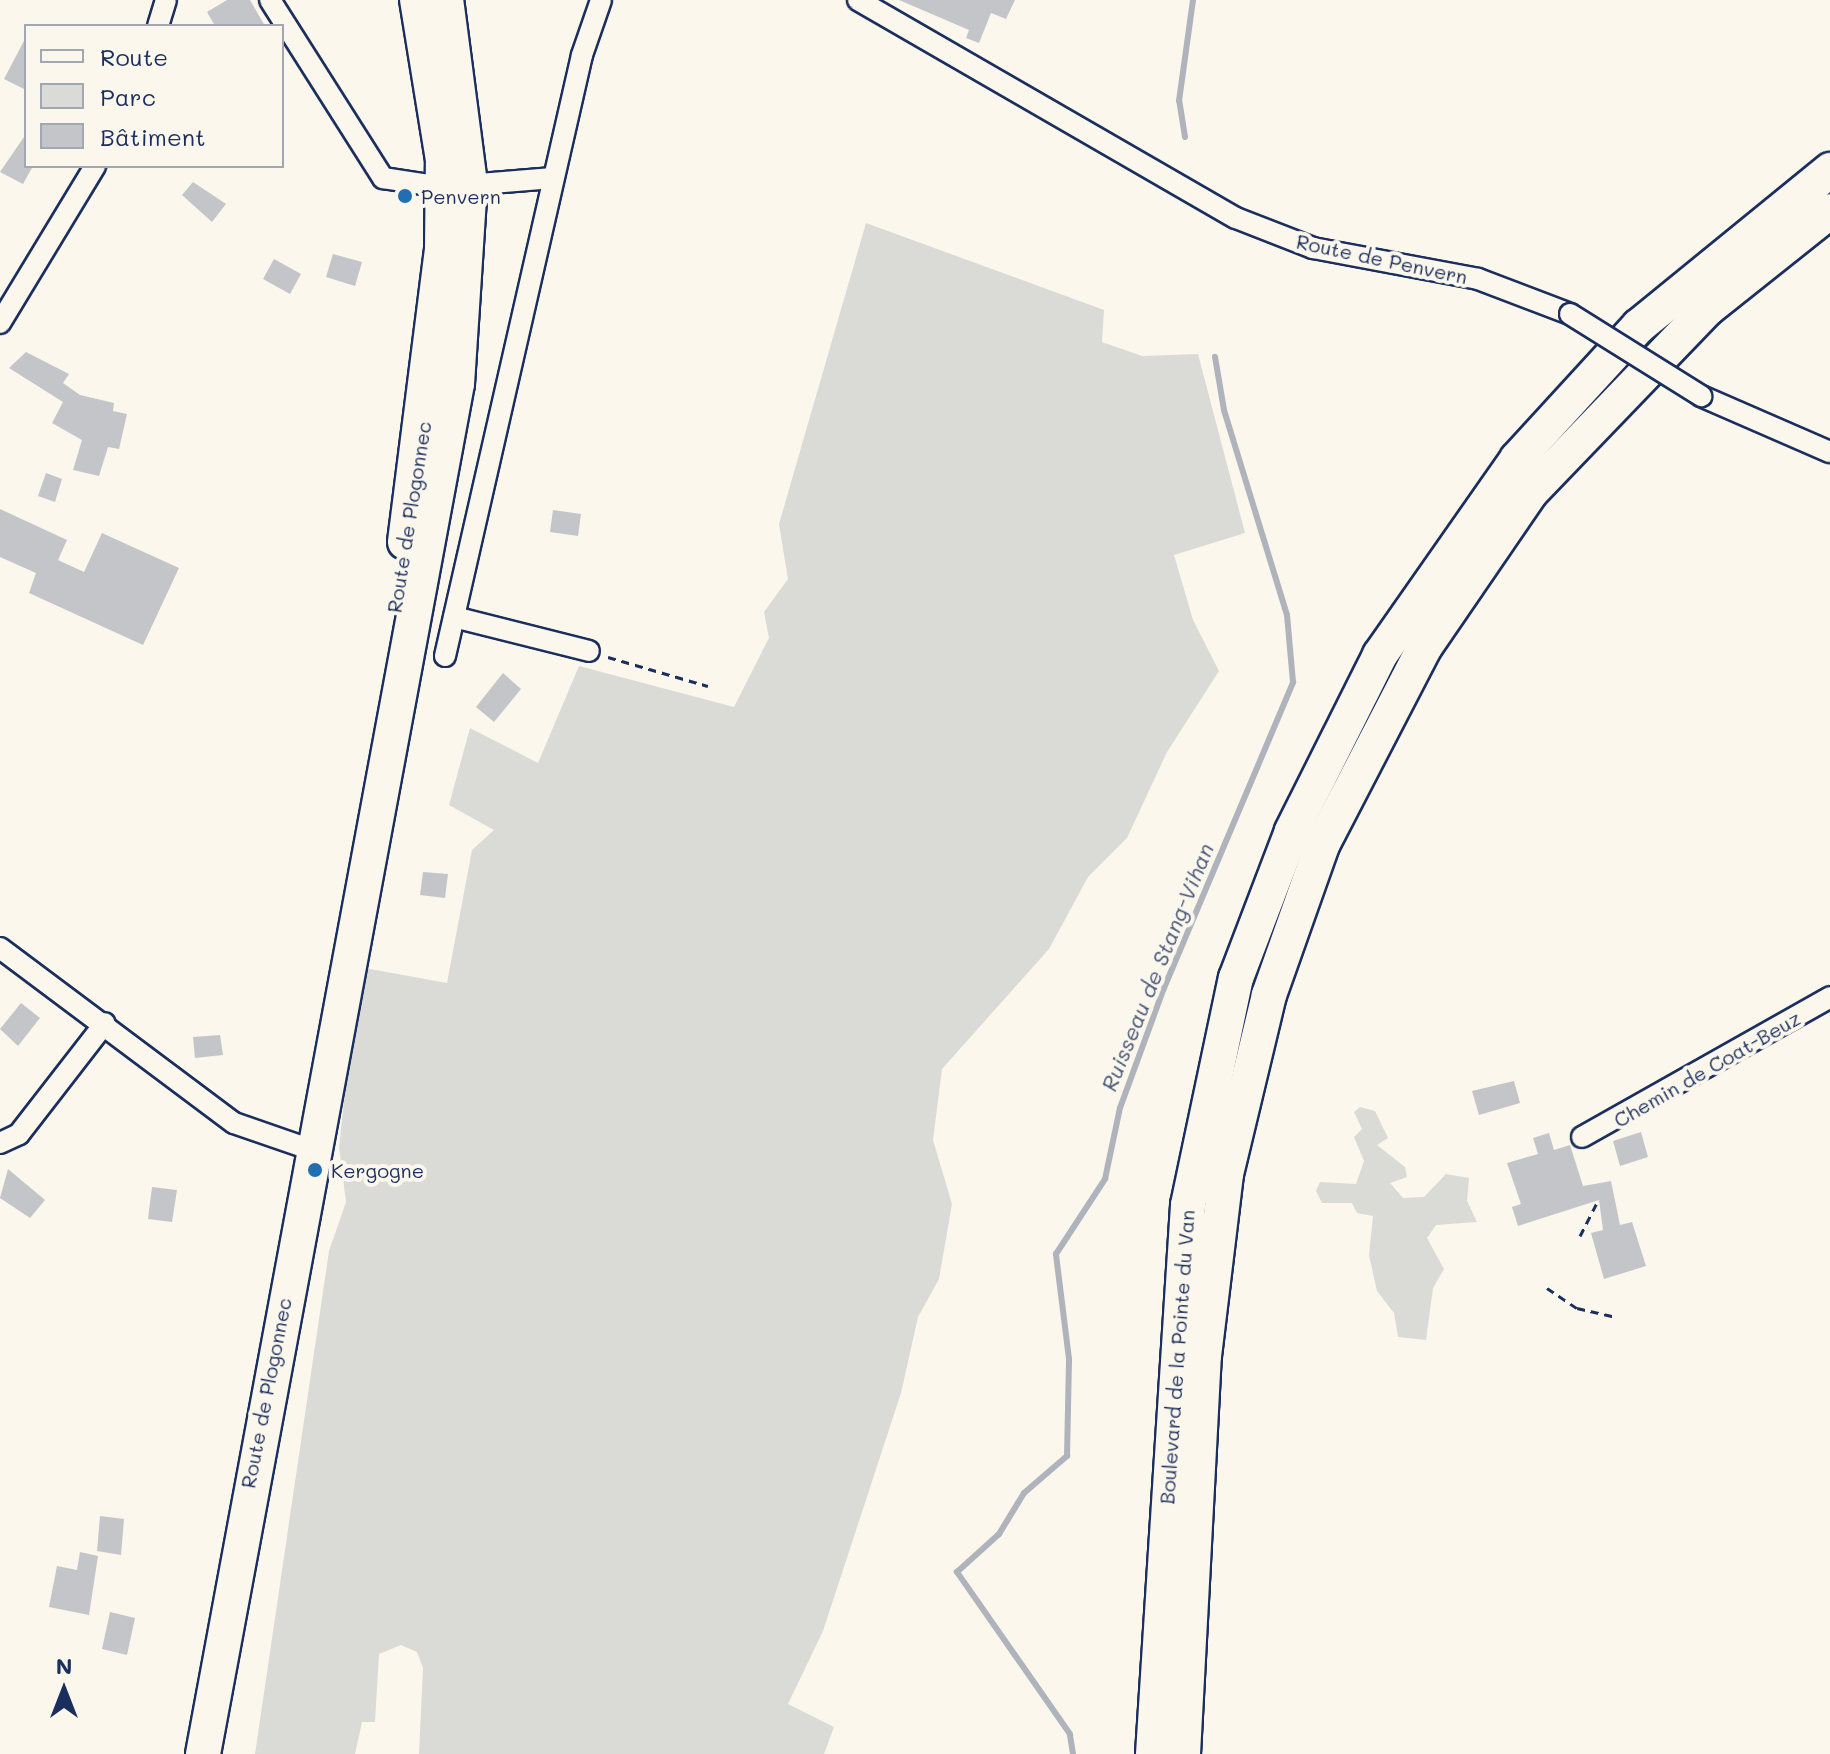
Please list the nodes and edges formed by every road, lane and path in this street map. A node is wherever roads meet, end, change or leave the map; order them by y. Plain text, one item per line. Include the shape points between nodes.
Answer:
1 (166, 0) edge
2 (270, 0) edge
3 (417, 0) edge
4 (446, 0) edge
5 (601, 0) edge
6 (858, 0) edge
7 (159, 24) edge
8 (94, 168) edge
9 (1830, 170) edge
10 (553, 178) junction
11 (456, 186) junction
12 (1830, 211) edge
13 (0, 323) edge
14 (1830, 452) edge
15 (454, 617) junction
16 (589, 651) joint
17 (445, 656) dead end
18 (708, 686) dead end
19 (0, 948) edge
20 (1830, 997) edge
21 (105, 1023) junction
22 (1582, 1137) dead end
23 (0, 1143) edge
24 (312, 1150) junction
25 (1597, 1202) dead end
26 (1580, 1236) dead end
27 (1547, 1288) dead end
28 (1615, 1317) dead end
29 (1194, 1528) junction
30 (203, 1754) edge
31 (1153, 1754) edge
32 (1183, 1754) edge
33 (1196, 1754) edge

1 - 7 street
2 - 11 street via 367,162 394,183
3 - 11 main road, Route de Plogonnec
4 - 11 main road, Route de Plogonnec
5 - 10 street
6 - 14 street, Route de Penvern, bridge via 1236,218 1313,248 1478,279 1570,314 1701,396
8 - 13 street
9 - 31 main road, Boulevard de la Pointe du Van via 1639,326 1517,459 1380,655 1292,831 1236,978 1188,1205
10 - 11 street
10 - 15 street
11 - 24 main road, Route de Plogonnec via 457,384
12 - 29 main road, Boulevard de la Pointe du Van via 1707,309 1531,492 1424,648 1322,845 1261,1020 1226,1174 1205,1341
15 - 16 street
15 - 17 street
16 - 18 path
19 - 21 street
20 - 22 street, Chemin de Coat-Beuz
21 - 23 street via 19,1134
21 - 24 street via 234,1123
24 - 30 main road, Route de Plogonnec
25 - 26 path
27 - 28 path via 1577,1308
29 - 32 main road, Boulevard de la Pointe du Van
29 - 33 main road

